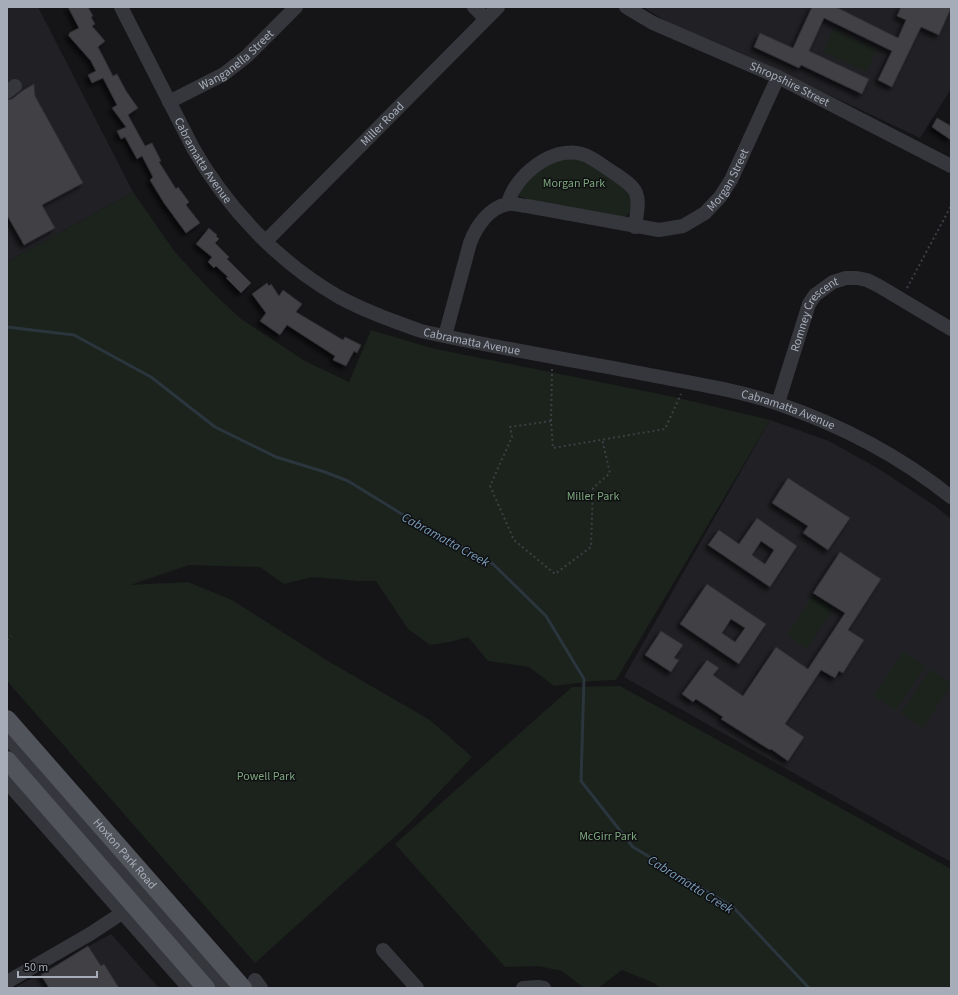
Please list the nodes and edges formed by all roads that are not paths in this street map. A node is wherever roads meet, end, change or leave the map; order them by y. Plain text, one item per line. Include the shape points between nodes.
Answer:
1 (120, 7) edge
2 (296, 7) edge
3 (474, 7) edge
4 (498, 7) edge
5 (626, 7) edge
6 (486, 19) junction
7 (778, 77) junction
8 (169, 102) junction
9 (951, 166) edge
10 (508, 204) junction
11 (635, 227) junction
12 (266, 241) junction
13 (951, 329) edge
14 (445, 336) junction
15 (778, 404) junction
16 (951, 498) edge
17 (7, 719) edge
18 (7, 737) edge
19 (7, 760) edge
20 (7, 782) edge
21 (122, 913) junction
22 (383, 950) dead end
23 (7, 982) edge
24 (253, 986) edge
25 (189, 988) edge
26 (206, 988) edge
27 (225, 988) edge
28 (417, 988) edge
29 (523, 988) edge
30 (544, 988) edge

1 - 8 street, Cabramatta Avenue
2 - 8 street, Wanganella Street via 248,56 224,74
3 - 6 street
4 - 6 street, Miller Road
5 - 7 street, Shropshire Street via 653,23
6 - 12 street, Miller Road
7 - 9 street, Shropshire Street
7 - 11 street, Morgan Street via 731,180 705,213 683,226 671,229
8 - 12 street, Cabramatta Avenue via 215,184
10 - 11 street, Morgan Street
10 - 11 street via 516,185 535,166 547,158 572,152 583,154 620,177 636,192
10 - 14 street via 486,216 474,233
12 - 14 street, Cabramatta Avenue via 293,265 340,297 385,318 421,331
13 - 15 street, Romney Crescent via 866,280 846,278 833,282 815,295 809,304
14 - 15 street, Cabramatta Avenue via 722,388
15 - 16 street, Cabramatta Avenue via 812,416 856,437 924,477
17 - 24 main road, Hoxton Park Road
18 - 27 street
19 - 26 main road
20 - 21 street
21 - 23 street
21 - 25 street
22 - 28 street
29 - 30 street

